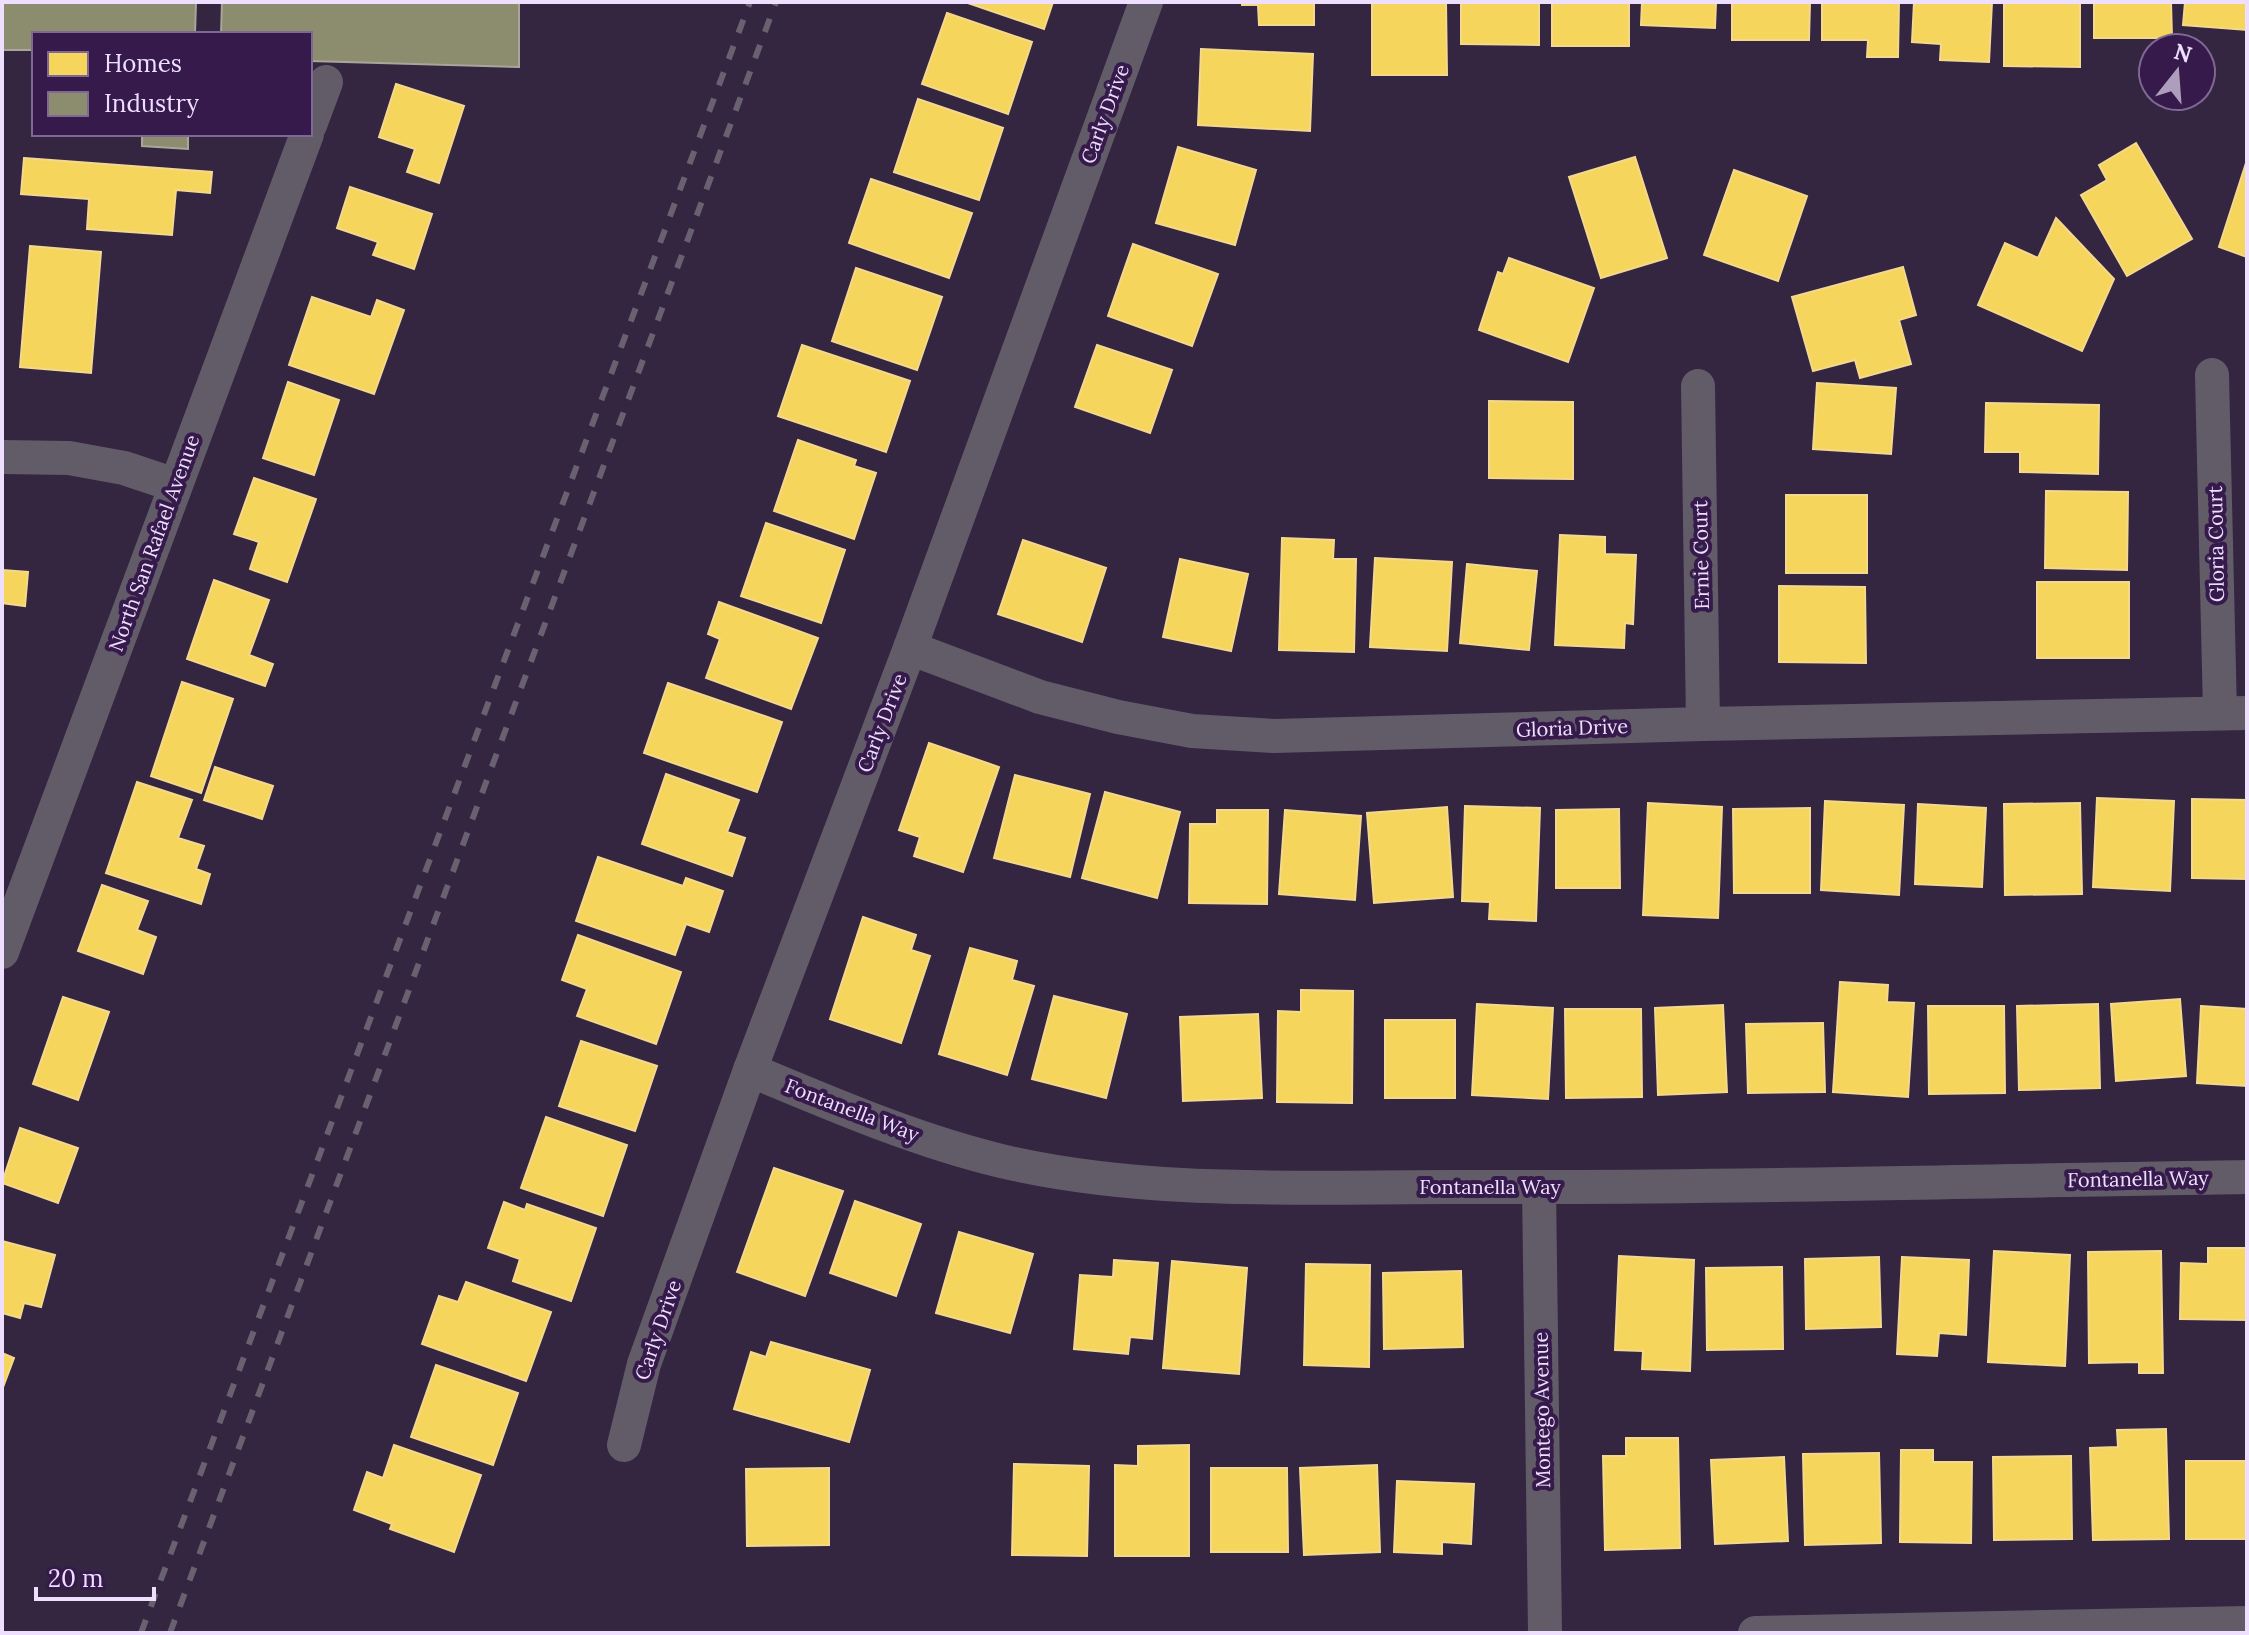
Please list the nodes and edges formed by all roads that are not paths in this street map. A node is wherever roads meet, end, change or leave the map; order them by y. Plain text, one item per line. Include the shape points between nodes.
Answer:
1 (1146, 2) edge
2 (326, 82) dead end
3 (312, 120) edge
4 (306, 136) edge
5 (2212, 375) dead end
6 (1698, 386) dead end
7 (2, 457) edge
8 (175, 485) junction
9 (910, 648) junction
10 (2234, 713) edge
11 (1703, 724) junction
12 (2, 952) edge
13 (750, 1070) junction
14 (2247, 1177) edge
15 (1539, 1188) junction
16 (624, 1445) dead end
17 (2247, 1623) edge
18 (1545, 1633) edge
19 (1755, 1633) edge

1 - 9 street, Carly Drive
2 - 3 street
4 - 8 street, North San Rafael Avenue
5 - 10 street, Gloria Court
6 - 11 street, Ernie Court
7 - 8 street via 69,458
8 - 12 street, North San Rafael Avenue
9 - 11 street, Gloria Drive via 1040,697 1192,731 1274,736
9 - 13 street, Carly Drive
10 - 11 street, Gloria Drive
13 - 15 street, Fontanella Way via 892,1128 1000,1161 1104,1179 1194,1186
13 - 16 street, Carly Drive via 644,1364
14 - 15 street, Fontanella Way
15 - 18 street, Montego Avenue
17 - 19 street

